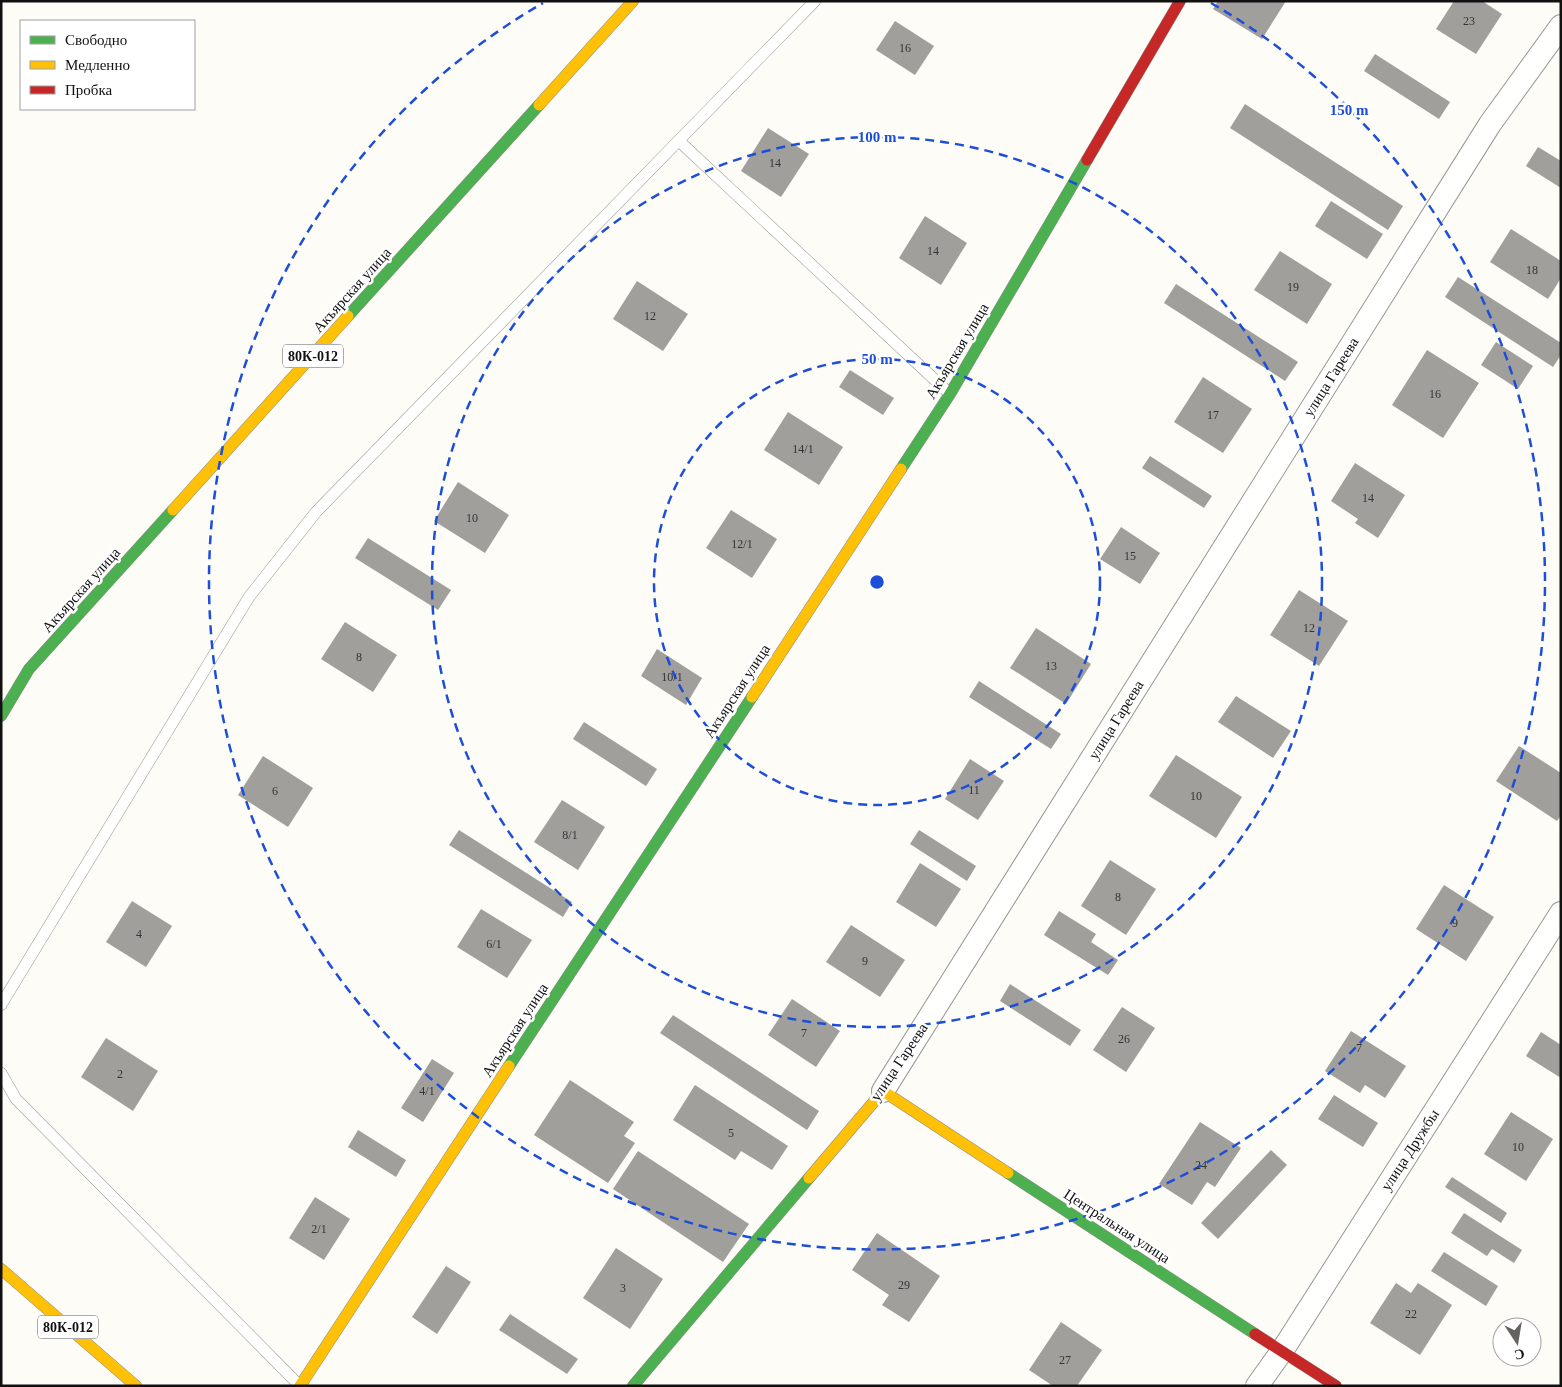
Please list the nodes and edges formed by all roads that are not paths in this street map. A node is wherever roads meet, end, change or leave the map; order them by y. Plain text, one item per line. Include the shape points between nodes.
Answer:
1 (634, 1) edge
2 (815, 1) edge
3 (1180, 1) edge
4 (1561, 26) edge
5 (679, 140) junction
6 (950, 394) junction
7 (1, 716) edge
8 (1561, 913) edge
9 (1, 1005) edge
10 (1, 1072) edge
11 (882, 1091) junction
12 (1, 1269) edge
13 (1282, 1351) junction
14 (136, 1386) edge
15 (300, 1386) edge
16 (633, 1386) edge
17 (1257, 1386) edge
18 (1336, 1386) edge

1 - 7 street, Акъярская улица / 80К-012 via 29,669
2 - 5 lane
3 - 6 street, Акъярская улица
4 - 11 street, улица Гареева via 1490,124
5 - 6 lane
5 - 9 lane via 316,512 249,597
6 - 15 street, Акъярская улица
8 - 13 street, улица Дружбы
10 - 15 lane via 16,1098
11 - 13 street, Центральная улица
11 - 16 street, улица Гареева
12 - 14 street, 80К-012
13 - 17 street, улица Дружбы
13 - 18 street, Центральная улица

